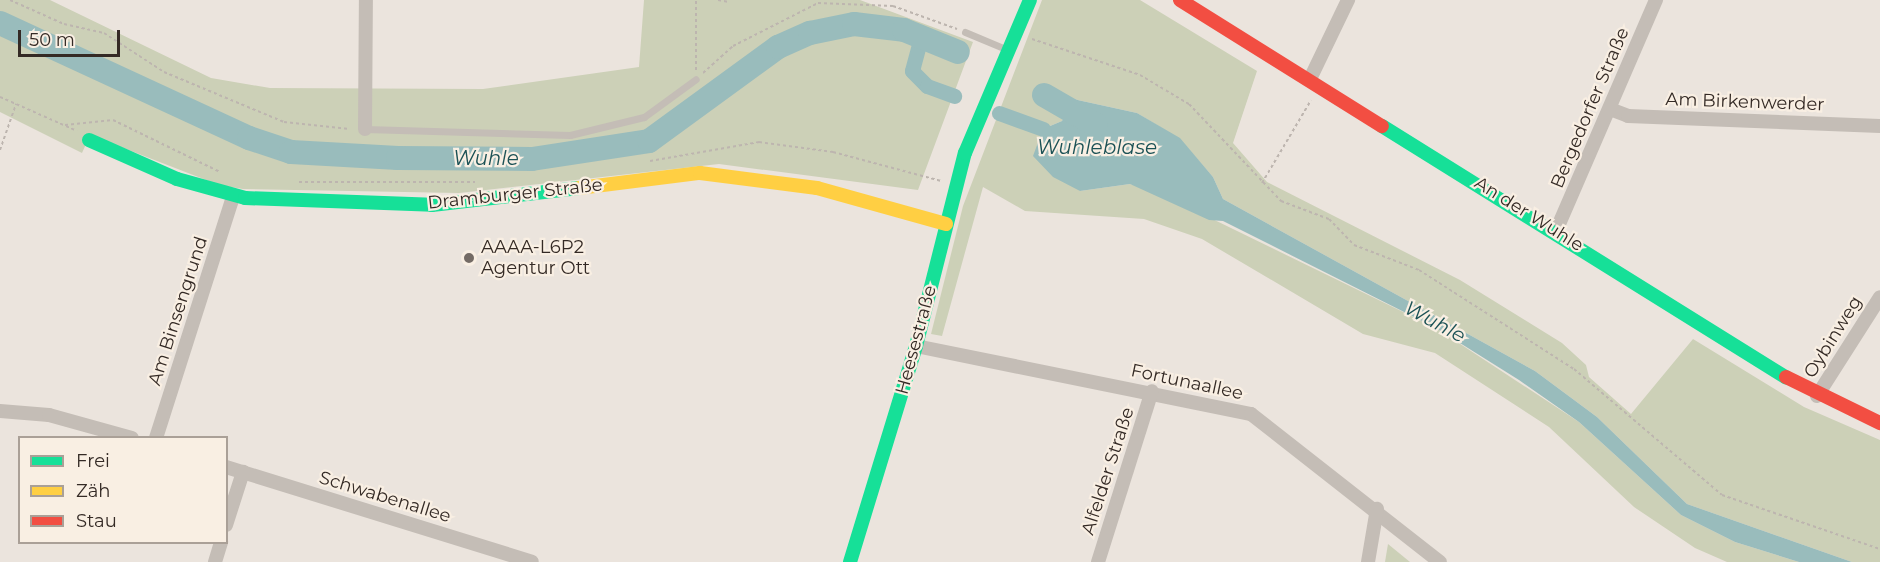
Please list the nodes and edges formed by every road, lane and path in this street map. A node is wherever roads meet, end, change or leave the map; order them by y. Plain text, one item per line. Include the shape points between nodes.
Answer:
1 (10, 0) edge
2 (366, 0) edge
3 (696, 0) edge
4 (718, 0) edge
5 (816, 0) edge
6 (1030, 0) edge
7 (1180, 0) edge
8 (1348, 0) edge
9 (1656, 0) edge
10 (729, 2) dead end
11 (818, 3) junction
12 (965, 32) joint
13 (1016, 33) junction
14 (1008, 50) junction
15 (696, 79) junction
16 (1315, 83) junction
17 (0, 97) edge
18 (16, 104) junction
19 (1610, 109) junction
20 (1880, 126) edge
21 (365, 129) junction
22 (89, 141) dead end
23 (0, 150) edge
24 (637, 164) dead end
25 (228, 176) dead end
26 (293, 182) dead end
27 (481, 182) dead end
28 (946, 183) dead end
29 (1262, 183) junction
30 (233, 196) junction
31 (946, 224) junction
32 (1556, 231) junction
33 (1880, 297) edge
34 (916, 346) junction
35 (1152, 391) junction
36 (1817, 396) junction
37 (0, 411) edge
38 (1880, 423) edge
39 (125, 436) edge
40 (157, 436) edge
41 (228, 468) edge
42 (243, 472) junction
43 (1377, 509) junction
44 (228, 519) edge
45 (221, 544) edge
46 (1880, 549) edge
47 (215, 562) edge
48 (532, 562) edge
49 (850, 562) edge
50 (1098, 562) edge
51 (1368, 562) edge
52 (1440, 562) edge

1 - 21 path via 64,24 104,33 164,72 284,122
2 - 21 street
3 - 15 path
4 - 10 path
5 - 11 path
6 - 13 street, Heesestraße
7 - 16 street, An der Wuhle
8 - 16 street
9 - 19 street, Bergedorfer Straße
11 - 12 path via 893,6
11 - 15 path via 733,46
12 - 14 lane
13 - 14 street, Heesestraße
13 - 29 path via 1140,75 1190,104 1213,123
14 - 31 street, Heesestraße via 978,116
15 - 21 lane via 644,117 570,135
16 - 29 path
16 - 32 street, An der Wuhle
17 - 18 path
18 - 23 path
18 - 25 path via 65,125 113,120
19 - 20 street, Am Birkenwerder via 1628,116
19 - 32 street, Bergedorfer Straße
22 - 30 street, Dramburger Straße
24 - 28 path via 759,142 833,152
26 - 27 path
29 - 46 path via 1281,201 1329,219 1354,244 1419,270 1574,369 1722,495
30 - 31 street, Dramburger Straße via 432,205 700,173 817,188
30 - 40 street, Am Binsengrund
31 - 34 street, Heesestraße
32 - 36 street, An der Wuhle
33 - 36 street, Oybinweg
34 - 35 street, Fortunaallee
34 - 49 street, Heesestraße
35 - 43 street, Fortunaallee via 1251,414
35 - 50 street, Alfelder Straße
36 - 38 street, An der Wuhle
37 - 39 street via 49,415
41 - 42 street, Schwabenallee
42 - 44 street
42 - 48 street, Schwabenallee
43 - 51 street
43 - 52 street, Fortunaallee
45 - 47 street

